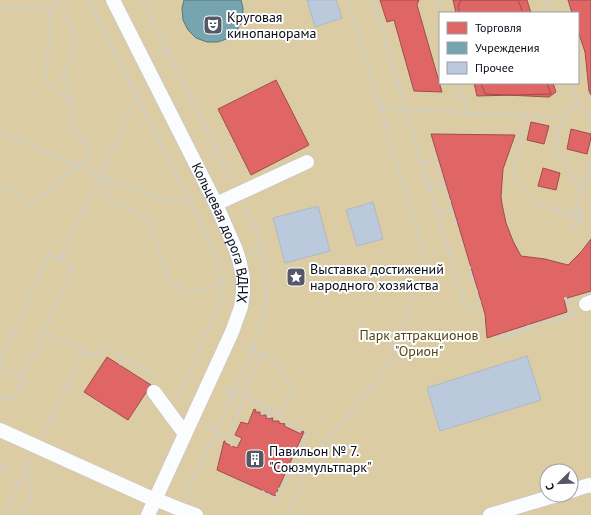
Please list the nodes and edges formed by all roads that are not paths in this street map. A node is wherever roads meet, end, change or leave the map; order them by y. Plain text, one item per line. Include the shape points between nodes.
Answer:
1 (113, 0) edge
2 (307, 162) dead end
3 (216, 204) junction
4 (154, 392) road end
5 (0, 430) edge
6 (185, 434) junction
7 (591, 486) edge
8 (579, 488) edge
9 (155, 500) junction
10 (539, 500) edge
11 (148, 515) edge
12 (196, 515) edge
13 (490, 515) edge

1 - 3 street, Кольцевая дорога ВДНХ
2 - 3 street
3 - 6 street, Кольцевая дорога ВДНХ via 240,263 243,293 241,307 229,339
4 - 6 street
5 - 9 street
6 - 9 street, Кольцевая дорога ВДНХ
7 - 8 street
9 - 11 street, Кольцевая дорога ВДНХ
9 - 12 street
10 - 13 street

